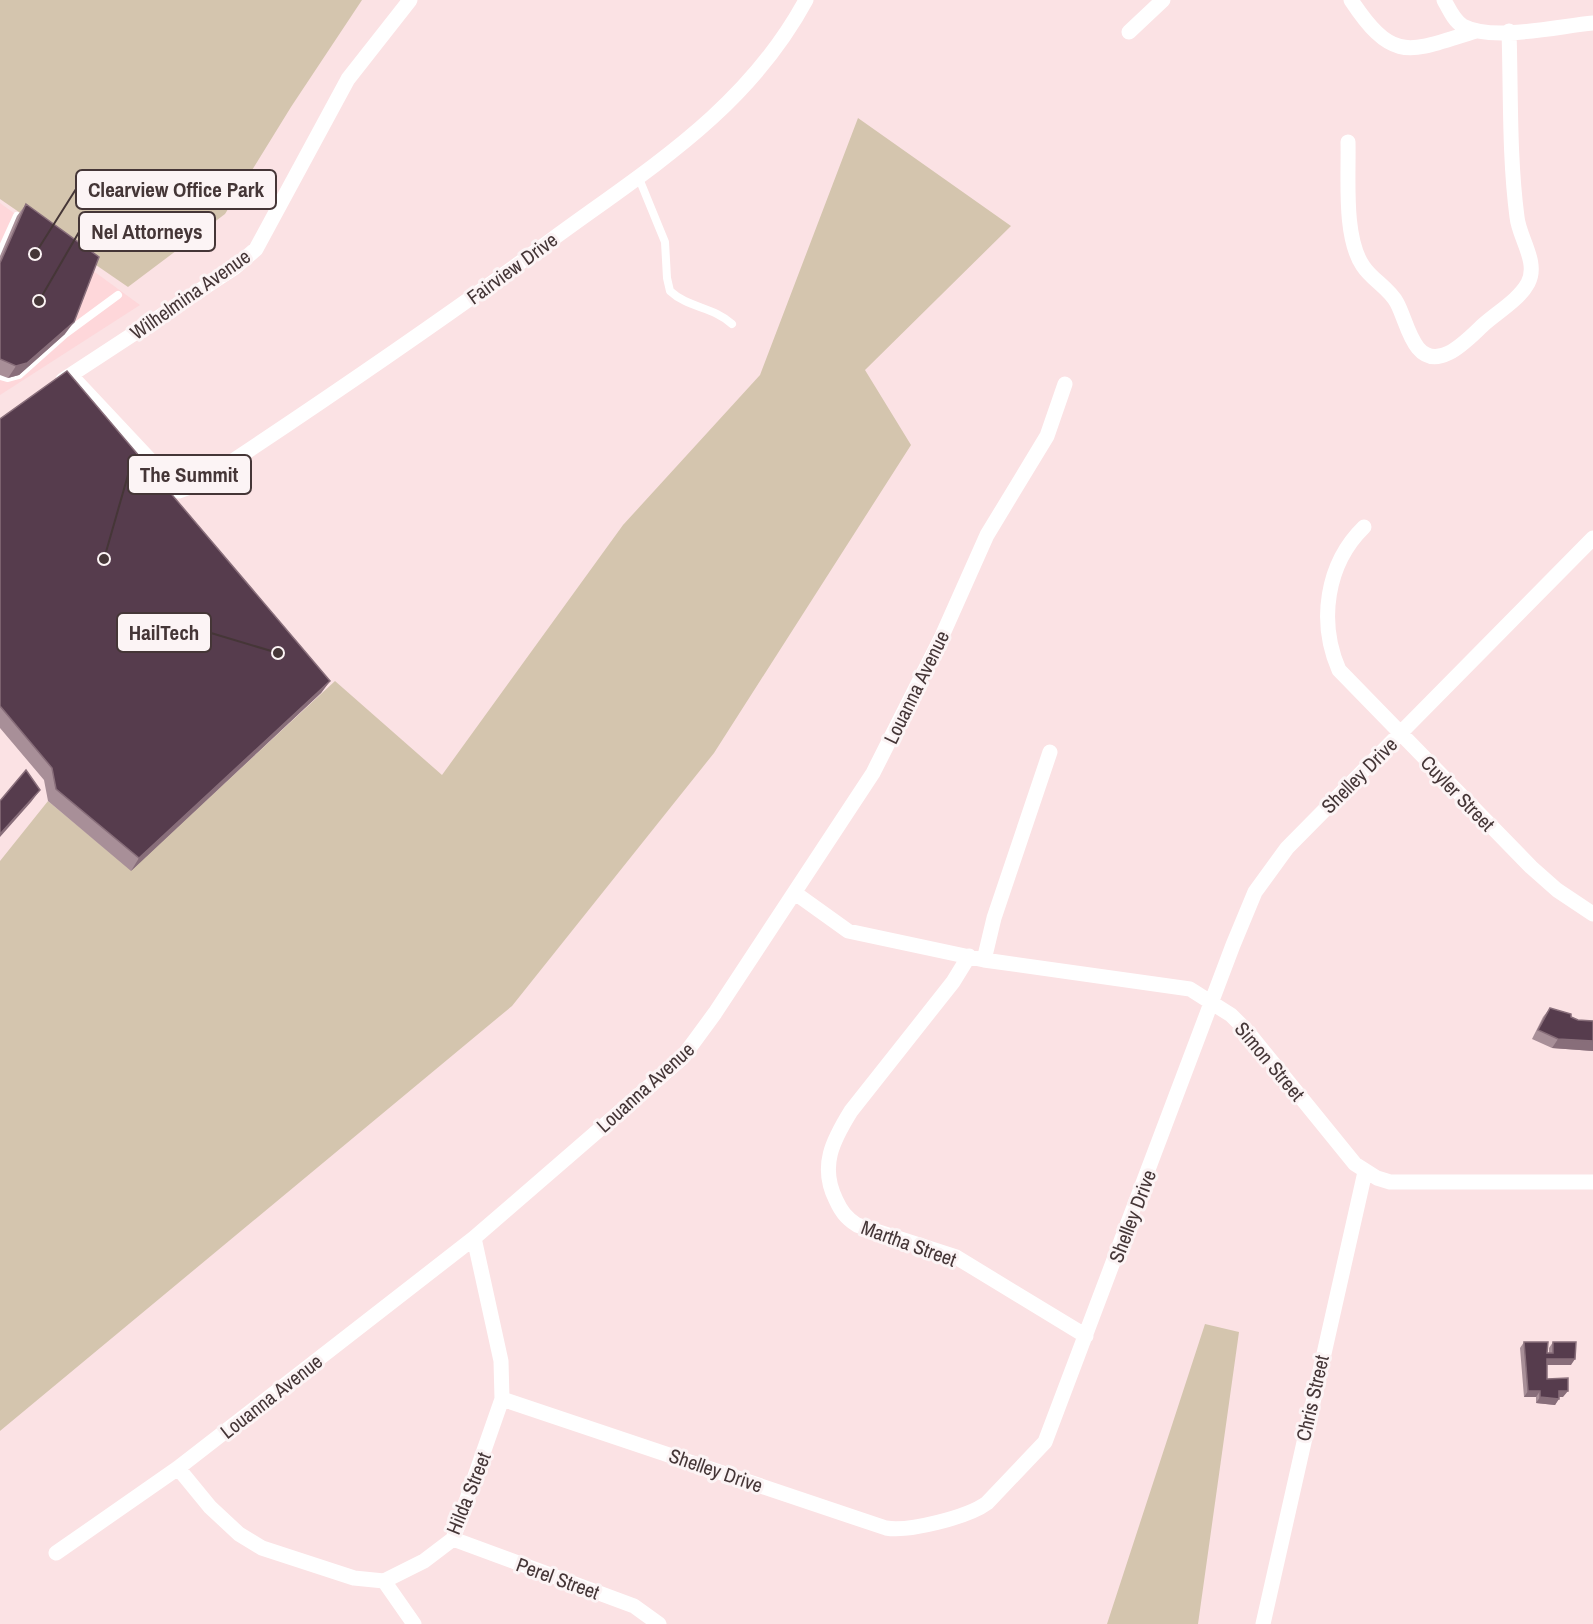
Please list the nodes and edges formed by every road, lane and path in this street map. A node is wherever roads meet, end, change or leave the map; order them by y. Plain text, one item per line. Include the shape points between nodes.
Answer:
1 (410, 0) edge
2 (806, 0) edge
3 (1163, 0) edge
4 (1351, 0) edge
5 (1444, 0) edge
6 (1593, 23) edge
7 (1476, 31) junction
8 (1509, 31) junction
9 (1129, 32) dead end
10 (1348, 142) dead end
11 (638, 176) junction
12 (17, 216) dead end
13 (0, 253) edge
14 (118, 296) dead end
15 (74, 312) edge
16 (732, 324) dead end
17 (65, 334) junction
18 (70, 375) junction
19 (0, 376) edge
20 (1065, 384) dead end
21 (49, 389) edge
22 (178, 491) junction
23 (164, 502) edge
24 (1364, 527) dead end
25 (1593, 538) edge
26 (1400, 734) junction
27 (1050, 752) dead end
28 (795, 893) junction
29 (1593, 914) edge
30 (969, 956) junction
31 (984, 960) junction
32 (1213, 1002) junction
33 (1365, 1172) junction
34 (1593, 1182) edge
35 (474, 1238) junction
36 (1086, 1336) junction
37 (502, 1399) junction
38 (178, 1468) junction
39 (453, 1539) junction
40 (56, 1553) dead end
41 (384, 1581) junction
42 (414, 1624) edge
43 (659, 1624) edge
44 (1263, 1624) edge

1 - 18 street, Wilhelmina Avenue via 348,79 256,249 234,268
2 - 11 street, Fairview Drive via 760,69 703,128
3 - 9 street
4 - 7 street via 1378,37 1407,49
5 - 7 street via 1461,25
6 - 8 street
7 - 8 street
8 - 10 street via 1515,195 1530,275 1518,295 1446,355 1427,354 1418,348 1395,300 1358,256 1350,211
11 - 16 lane via 665,242 670,291
11 - 22 street, Fairview Drive via 405,346 198,484
12 - 13 lane
14 - 17 lane
15 - 17 lane
17 - 19 lane via 19,375
18 - 21 street, Wilhelmina Avenue
18 - 22 street
20 - 28 street, Louanna Avenue via 1047,436 987,535 873,774
22 - 23 street, Fairview Drive
24 - 26 street, Cuyler Street via 1342,551 1337,565 1327,625 1329,646 1339,670
25 - 26 street, Shelley Drive
26 - 29 street, Cuyler Street via 1531,867
26 - 32 street, Shelley Drive via 1267,873 1255,892
27 - 31 street via 994,918
28 - 30 street, Simon Street via 848,931
28 - 35 street, Louanna Avenue via 682,1058
30 - 31 street, Simon Street
30 - 36 street, Martha Street via 839,1130 827,1161 832,1191 848,1219 857,1225 956,1257
31 - 32 street, Simon Street via 1190,989
32 - 33 street, Simon Street via 1247,1031
32 - 36 street, Shelley Drive
33 - 34 street, Simon Street via 1389,1182
33 - 44 street, Chris Street
35 - 37 street, Hilda Street via 501,1361
35 - 38 street, Louanna Avenue
36 - 37 street, Shelley Drive via 1045,1442 1019,1473 982,1508 904,1530 886,1528
37 - 39 street, Hilda Street
38 - 40 street, Louanna Avenue
38 - 41 street via 210,1507 239,1534 262,1548 354,1578
39 - 41 street, Hilda Street via 424,1561
39 - 43 street, Perel Street via 634,1606
41 - 42 street

